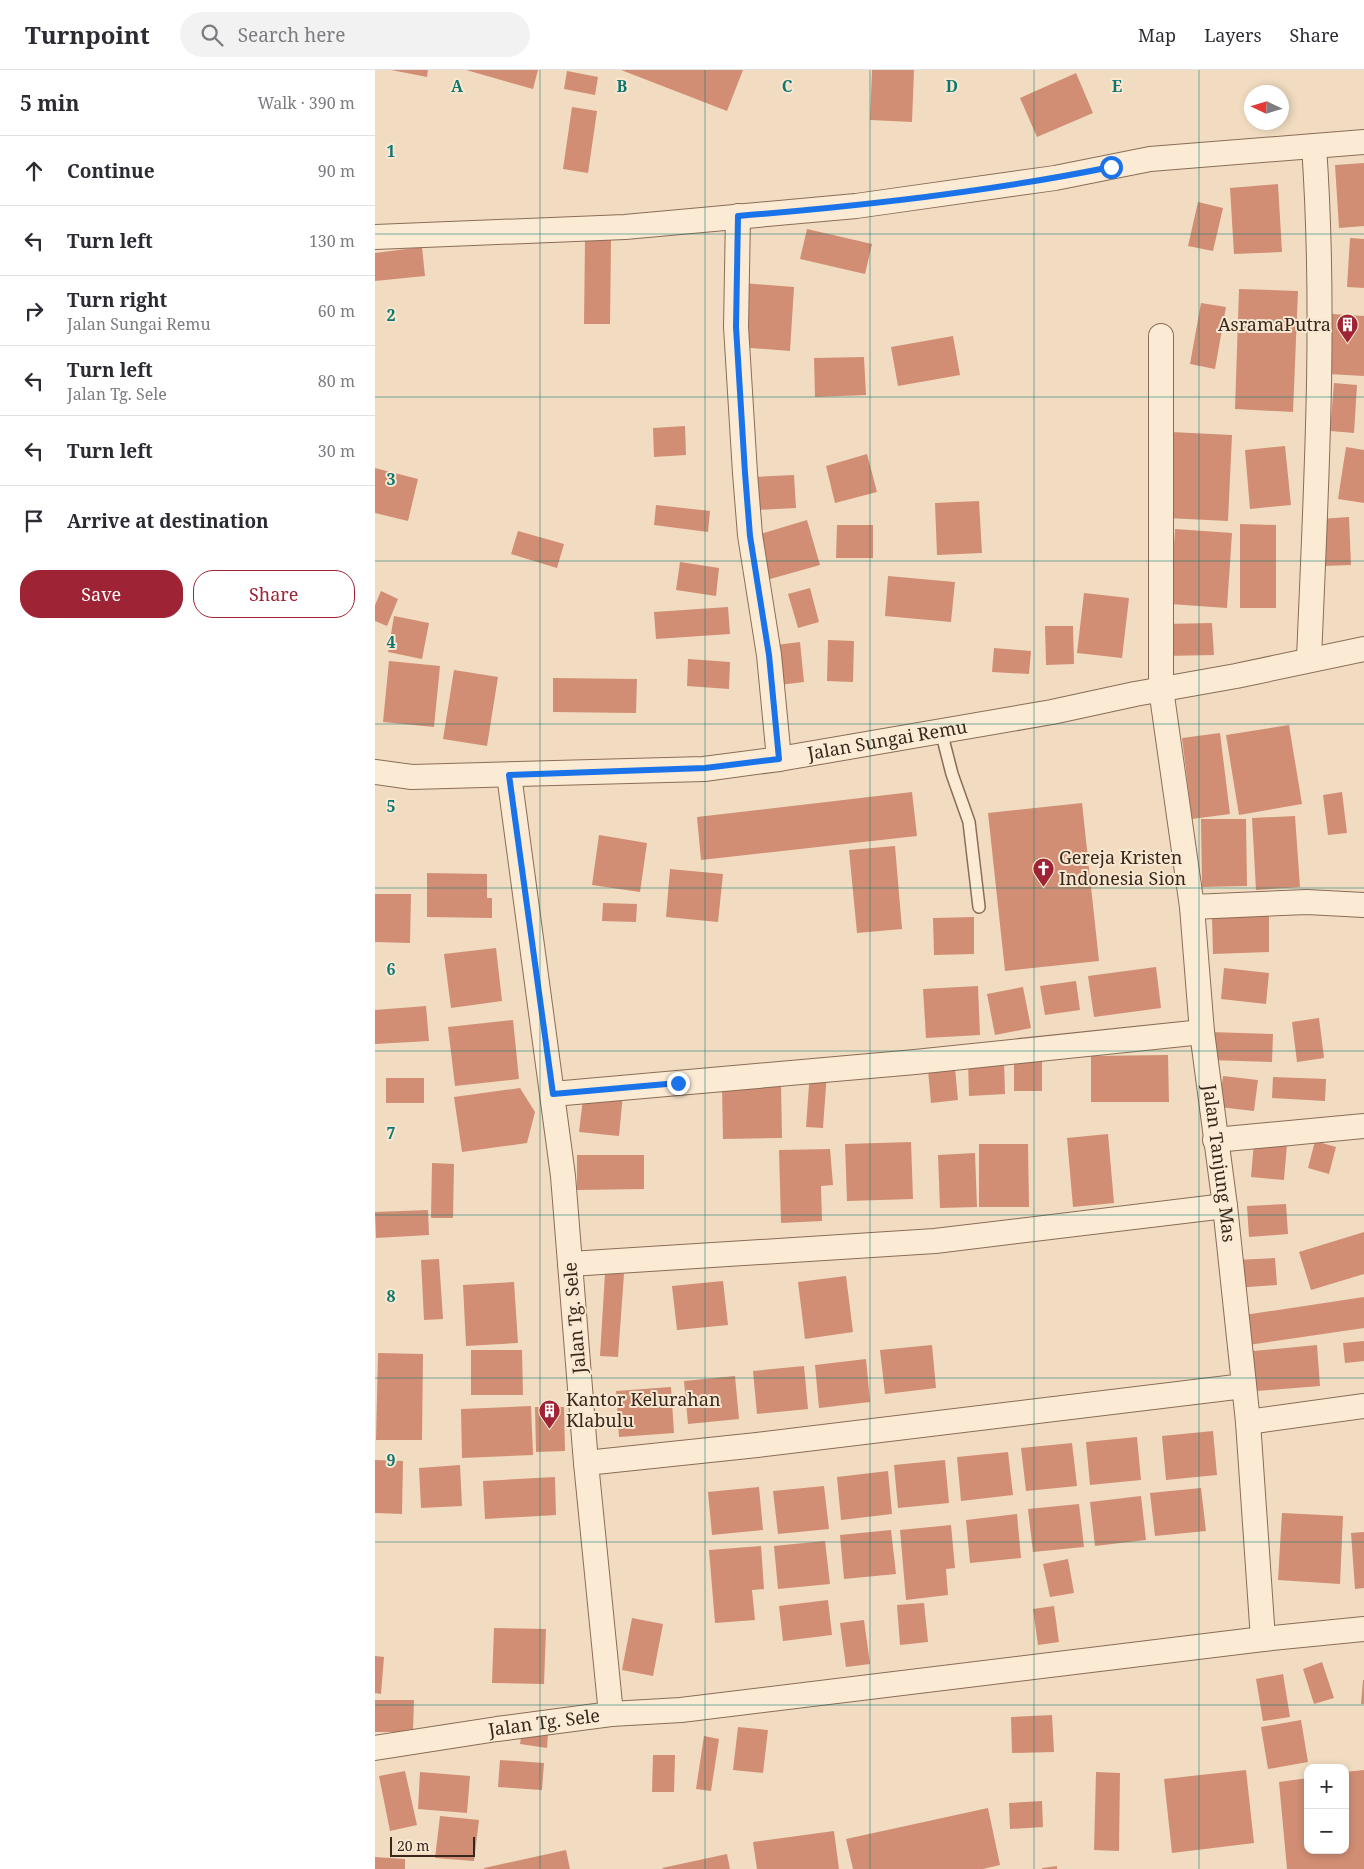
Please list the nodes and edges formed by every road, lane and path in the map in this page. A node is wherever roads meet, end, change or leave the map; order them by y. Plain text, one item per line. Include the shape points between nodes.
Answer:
1 (1364, 142) edge
2 (1314, 146) junction
3 (738, 216) junction
4 (375, 237) edge
5 (1161, 336) dead end
6 (1364, 650) edge
7 (1309, 659) junction
8 (1161, 689) junction
9 (941, 731) junction
10 (779, 759) junction
11 (375, 772) edge
12 (509, 775) junction
13 (1364, 905) edge
14 (979, 907) dead end
15 (1192, 907) junction
16 (1202, 1032) junction
17 (553, 1094) junction
18 (1364, 1126) edge
19 (1215, 1140) junction
20 (1225, 1206) junction
21 (570, 1264) junction
22 (1244, 1386) junction
23 (1364, 1406) edge
24 (1248, 1422) junction
25 (586, 1463) junction
26 (1364, 1629) edge
27 (1263, 1639) junction
28 (611, 1714) junction
29 (375, 1748) edge

1 - 2 street
2 - 3 street via 1150,159 1014,184 856,206
2 - 7 street via 1319,217 1319,310
3 - 4 street via 625,227
3 - 10 street via 736,327 745,482 769,655
5 - 8 street, Jalan Tanjung Mas
6 - 7 street, Jalan Sungai Remu
7 - 8 street, Jalan Sungai Remu
8 - 9 street, Jalan Sungai Remu
8 - 15 street, Jalan Tanjung Mas
9 - 10 street, Jalan Sungai Remu
9 - 14 lane via 969,822
10 - 12 street, Jalan Sungai Remu via 705,768
11 - 12 street, Jalan Sungai Remu via 412,777
12 - 17 street, Jalan Tg. Sele
13 - 15 street via 1298,902
15 - 16 street, Jalan Tanjung Mas
16 - 17 street via 915,1062
16 - 19 street, Jalan Tanjung Mas
17 - 21 street, Jalan Tg. Sele
18 - 19 street
19 - 20 street, Jalan Tanjung Mas
20 - 21 street via 935,1241
20 - 22 street, Jalan Tanjung Mas
21 - 25 street, Jalan Tg. Sele
22 - 24 street, Jalan Tanjung Mas
22 - 25 street
23 - 24 street
24 - 27 street, Jalan Tanjung Mas
25 - 28 street, Jalan Tg. Sele
26 - 27 street
27 - 28 street via 691,1709
28 - 29 street, Jalan Tg. Sele

